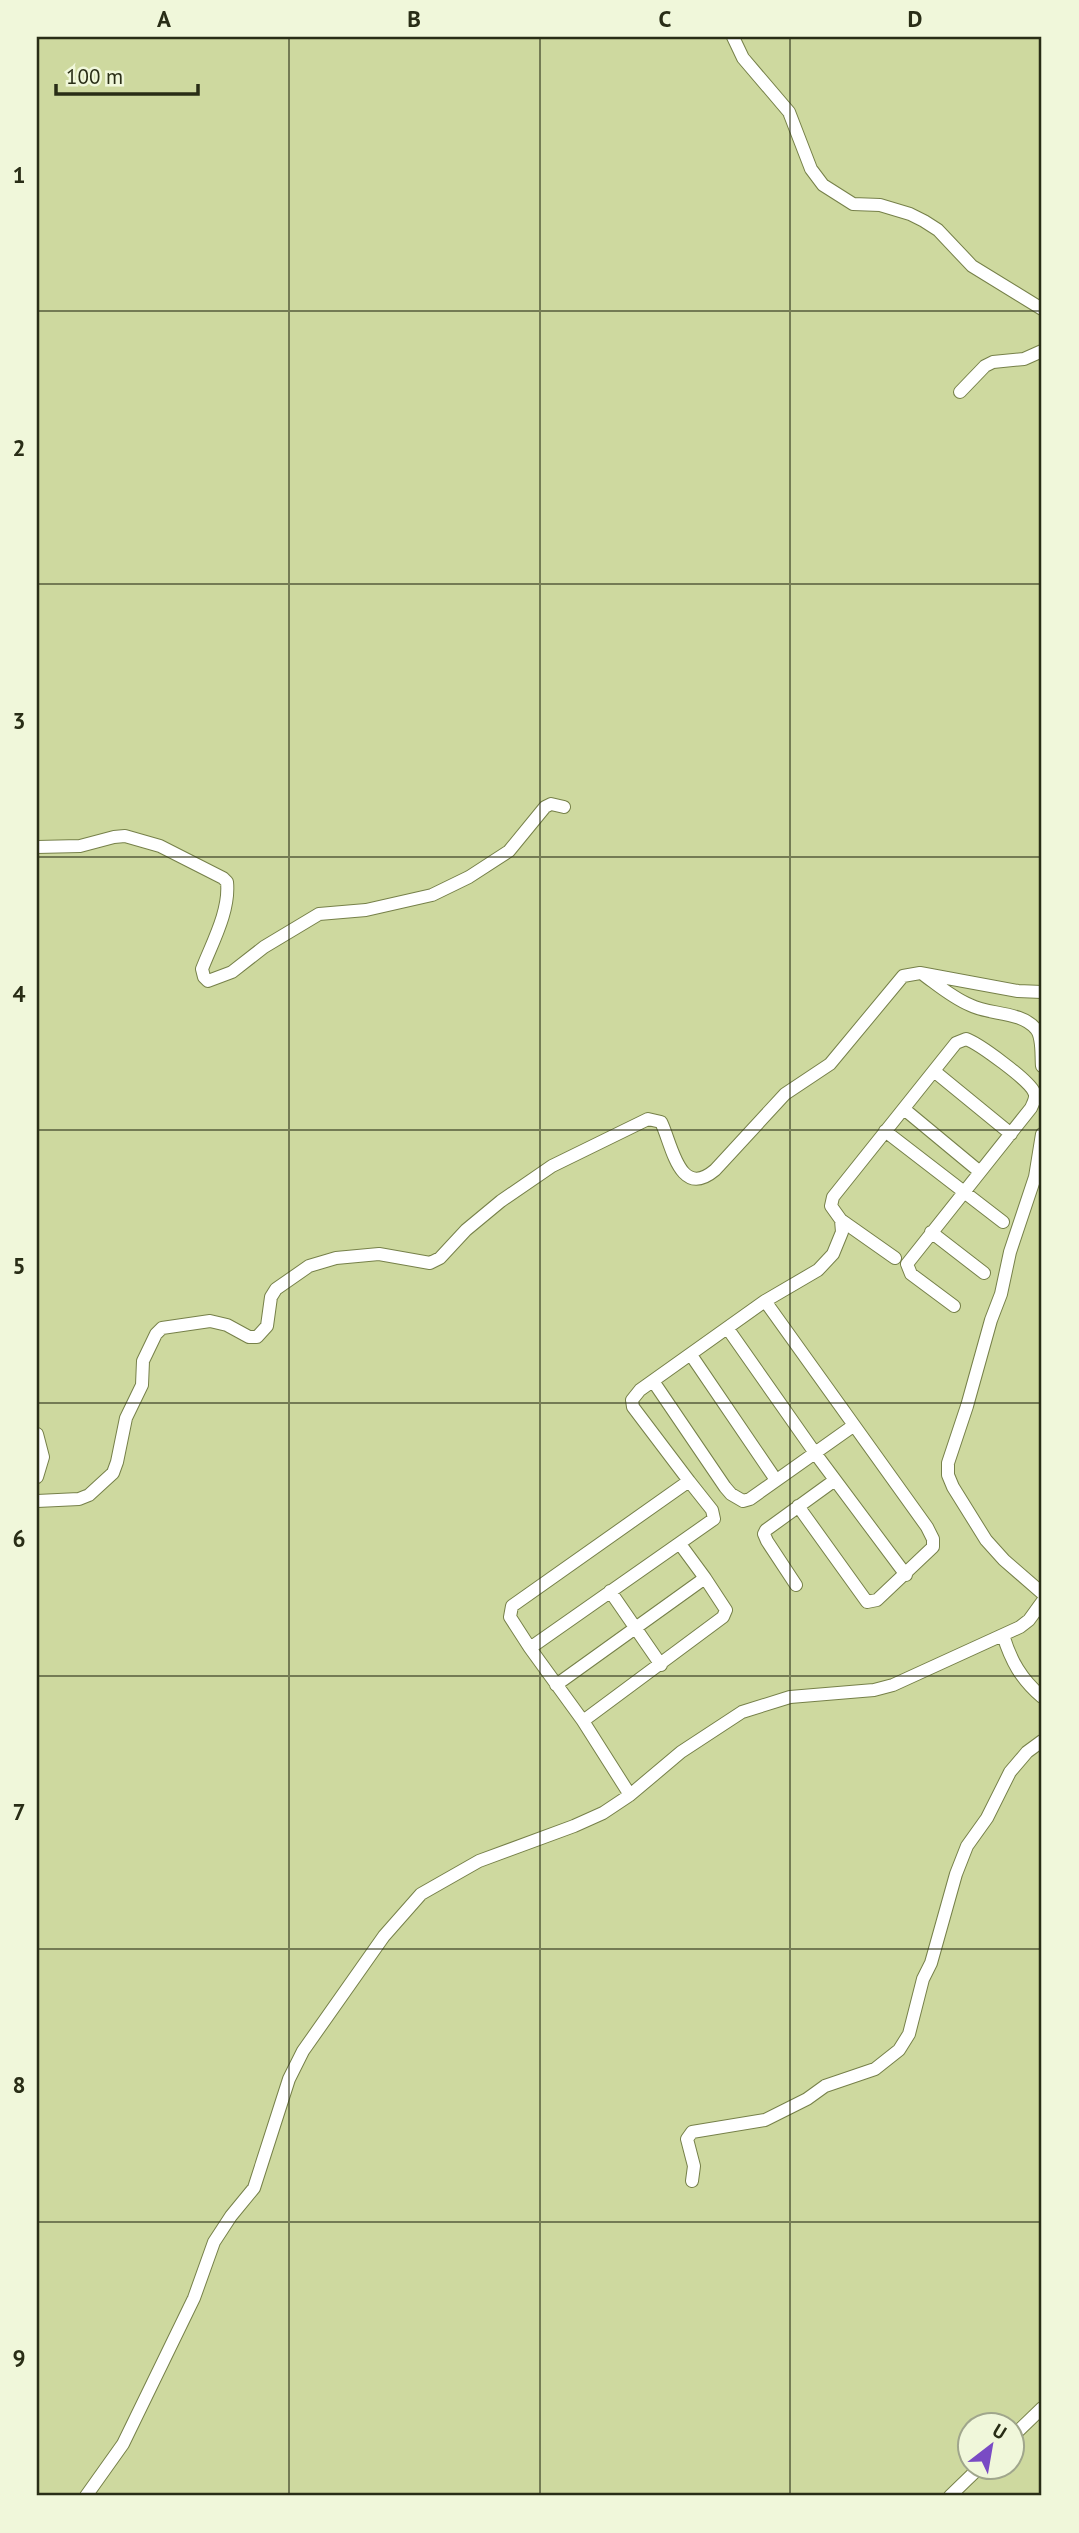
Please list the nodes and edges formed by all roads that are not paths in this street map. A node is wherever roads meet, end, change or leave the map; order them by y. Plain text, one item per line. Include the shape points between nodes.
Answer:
1 (733, 37) edge
2 (1042, 309) edge
3 (1042, 351) edge
4 (960, 392) dead end
5 (564, 807) dead end
6 (37, 847) edge
7 (924, 975) junction
8 (1042, 992) edge
9 (1042, 1066) edge
10 (934, 1071) junction
11 (904, 1108) junction
12 (886, 1131) junction
13 (1011, 1134) junction
14 (1042, 1134) edge
15 (980, 1171) junction
16 (964, 1192) junction
17 (841, 1220) junction
18 (1003, 1222) dead end
19 (931, 1232) junction
20 (895, 1258) dead end
21 (984, 1273) dead end
22 (765, 1301) junction
23 (954, 1307) dead end
24 (728, 1329) junction
25 (691, 1355) junction
26 (653, 1381) junction
27 (853, 1426) junction
28 (37, 1434) edge
29 (815, 1453) junction
30 (37, 1477) edge
31 (776, 1480) junction
32 (835, 1480) junction
33 (689, 1481) junction
34 (37, 1501) edge
35 (798, 1506) junction
36 (680, 1544) junction
37 (906, 1575) junction
38 (705, 1578) junction
39 (796, 1585) dead end
40 (610, 1591) junction
41 (1042, 1593) edge
42 (1042, 1602) edge
43 (636, 1628) junction
44 (1003, 1635) junction
45 (530, 1648) junction
46 (661, 1665) junction
47 (556, 1685) junction
48 (1042, 1697) edge
49 (583, 1721) junction
50 (1042, 1741) edge
51 (629, 1795) junction
52 (692, 2181) dead end
53 (1042, 2409) edge
54 (1026, 2424) edge
55 (967, 2480) edge
56 (86, 2496) edge
57 (950, 2496) edge

1 - 2 street via 743,58 789,111 811,169 822,185 853,204 880,205 924,221 972,266
3 - 4 street via 1017,361 993,362
5 - 6 street via 545,807 509,851 469,877 432,895 366,911 319,914 232,972 208,981 202,969 227,896 223,878 160,846 125,836 80,846
7 - 8 street
7 - 9 street via 972,1007 1019,1018 1035,1027
7 - 34 street via 910,973 895,982 831,1064 785,1094 705,1177 686,1174 661,1122 648,1119 552,1166 501,1201 430,1263 379,1254 309,1266 276,1289 267,1326 257,1337 210,1321 162,1328 143,1361 142,1385 126,1418 113,1473 79,1499
10 - 11 street
10 - 13 street
10 - 13 street via 961,1039 984,1048 1034,1092 1031,1108
11 - 12 street
11 - 15 street
12 - 16 street
12 - 17 street via 831,1201
13 - 15 street
14 - 41 street via 1035,1177 948,1475 986,1540
15 - 16 street
16 - 18 street
16 - 19 street
17 - 20 street
17 - 22 street via 839,1242 824,1265
19 - 21 street
19 - 23 street via 907,1267
22 - 24 street
22 - 27 street
24 - 25 street
24 - 29 street
25 - 26 street
25 - 31 street
26 - 31 street via 731,1494 743,1501 750,1499
26 - 33 street via 631,1403
27 - 29 street
27 - 37 street via 933,1539 931,1551
28 - 30 street via 43,1457
29 - 31 street
29 - 32 street
32 - 35 street
32 - 37 street
33 - 36 street via 715,1520
33 - 45 street via 512,1606 510,1617
35 - 37 street via 867,1602 877,1600
35 - 39 street via 764,1534
36 - 38 street
36 - 40 street
38 - 43 street
38 - 46 street via 726,1614
40 - 43 street
40 - 45 street
42 - 44 street via 1029,1620
43 - 46 street
43 - 47 street
44 - 48 street via 1022,1677
44 - 51 street via 893,1685 790,1697 742,1712 681,1752
45 - 47 street
46 - 49 street
47 - 49 street
49 - 51 street
50 - 52 street via 1010,1772 988,1818 967,1846 909,2034 899,2050 875,2069 825,2085 765,2120 692,2132 687,2140 694,2166
51 - 56 street via 574,1826 479,1861 439,1882 421,1894 384,1936 299,2060 254,2188 214,2242 194,2298 123,2444
53 - 54 street
55 - 57 street

